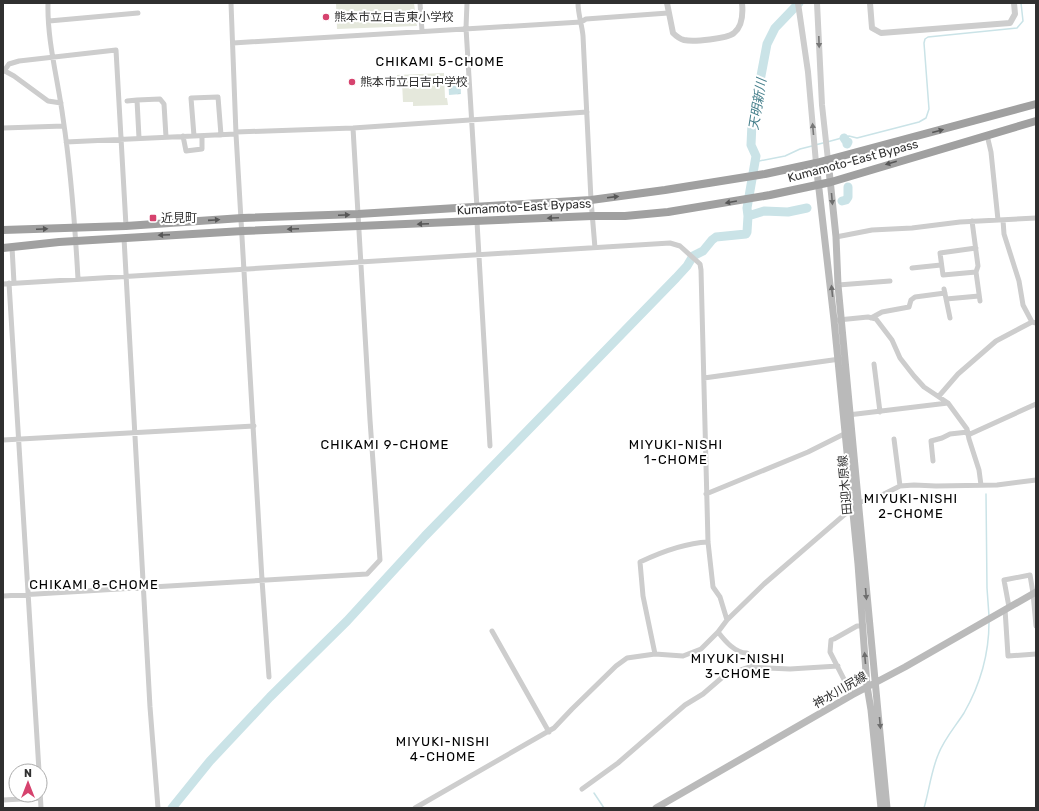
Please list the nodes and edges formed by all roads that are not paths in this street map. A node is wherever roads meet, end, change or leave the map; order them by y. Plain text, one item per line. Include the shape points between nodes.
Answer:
1 (48, 3) edge
2 (232, 3) edge
3 (420, 3) edge
4 (467, 3) edge
5 (578, 3) edge
6 (667, 3) edge
7 (742, 3) edge
8 (798, 3) edge
9 (817, 3) edge
10 (870, 3) edge
11 (1014, 3) edge
12 (138, 12) dead end
13 (668, 13) junction
14 (49, 21) junction
15 (581, 22) junction
16 (466, 28) junction
17 (422, 31) junction
18 (233, 44) junction
19 (53, 56) junction
20 (4, 71) edge
21 (137, 100) junction
22 (127, 101) dead end
23 (61, 103) junction
24 (1036, 104) edge
25 (587, 112) junction
26 (472, 120) junction
27 (1036, 121) edge
28 (64, 126) junction
29 (3, 128) edge
30 (353, 128) junction
31 (236, 133) junction
32 (221, 135) junction
33 (987, 135) junction
34 (183, 136) junction
35 (194, 136) junction
36 (202, 136) junction
37 (166, 137) junction
38 (139, 138) junction
39 (121, 139) junction
40 (66, 142) junction
41 (828, 160) junction
42 (816, 163) junction
43 (831, 182) junction
44 (819, 184) junction
45 (591, 200) junction
46 (476, 208) junction
47 (358, 214) junction
48 (592, 216) junction
49 (242, 218) junction
50 (1036, 218) edge
51 (1001, 220) junction
52 (972, 221) junction
53 (477, 222) junction
54 (126, 226) junction
55 (359, 227) junction
56 (75, 228) junction
57 (3, 230) edge
58 (242, 231) junction
59 (836, 237) junction
60 (124, 238) junction
61 (76, 241) junction
62 (59, 242) junction
63 (3, 243) edge
64 (12, 247) junction
65 (3, 248) edge
66 (595, 248) junction
67 (976, 248) junction
68 (480, 255) junction
69 (361, 262) junction
70 (941, 265) junction
71 (912, 268) dead end
72 (245, 269) junction
73 (976, 272) junction
74 (126, 276) junction
75 (78, 279) junction
76 (890, 281) dead end
77 (8, 283) edge
78 (838, 285) junction
79 (946, 299) junction
80 (871, 318) junction
81 (950, 318) dead end
82 (838, 320) junction
83 (1034, 322) edge
84 (841, 359) junction
85 (874, 364) dead end
86 (704, 378) junction
87 (939, 396) junction
88 (948, 403) junction
89 (1036, 404) edge
90 (880, 412) junction
91 (846, 416) junction
92 (254, 426) junction
93 (848, 432) junction
94 (135, 433) junction
95 (968, 434) junction
96 (19, 439) junction
97 (894, 439) dead end
98 (3, 440) edge
99 (490, 446) dead end
100 (933, 461) dead end
101 (1036, 480) edge
102 (981, 485) junction
103 (900, 486) junction
104 (706, 494) junction
105 (855, 505) junction
106 (708, 542) junction
107 (262, 580) junction
108 (143, 587) junction
109 (1035, 592) edge
110 (28, 594) junction
111 (3, 596) edge
112 (1007, 608) junction
113 (727, 620) junction
114 (862, 626) junction
115 (1036, 626) edge
116 (492, 630) dead end
117 (718, 632) junction
118 (655, 654) junction
119 (1036, 654) edge
120 (838, 666) junction
121 (752, 667) junction
122 (269, 677) dead end
123 (875, 682) junction
124 (868, 686) junction
125 (852, 695) junction
126 (549, 732) junction
127 (39, 763) edge
128 (582, 789) dead end
129 (158, 808) edge
130 (415, 808) edge
131 (656, 808) edge
132 (881, 808) edge
133 (887, 808) edge

1 - 14 street
2 - 18 street
3 - 17 street
4 - 16 street
5 - 15 street
6 - 13 street
7 - 13 street via 741,23 734,33 723,37 691,41 678,37 673,33
42 -> 8 street via 812,107
9 -> 41 street via 822,105
10 - 11 street via 872,28 881,33 1010,23 1015,14
12 - 14 street
13 - 15 street via 586,19
14 - 19 street
15 - 16 street
15 - 25 street
16 - 17 street
16 - 26 street
17 - 18 street
18 - 31 street
19 - 20 street via 9,64
19 - 23 street
19 - 39 street via 116,50
20 - 23 street via 48,101
21 - 22 street
21 - 37 street via 160,99 164,104
21 - 38 street
23 - 28 street
41 -> 24 highway, Kumamoto-East Bypass
25 - 26 street
25 - 45 street
26 - 30 street
26 - 46 street
27 - 33 highway, Kumamoto-East Bypass
28 - 29 street
28 - 40 street
30 - 31 street
30 - 47 street
31 - 32 street
31 - 49 street
32 - 35 street via 218,96 191,98
32 - 36 street
33 -> 43 highway, Kumamoto-East Bypass
33 - 51 street
34 - 35 street
34 - 36 street via 186,152 202,150
34 - 37 street
35 - 36 street
37 - 38 street
38 - 39 street
39 - 40 street
39 - 54 street
40 - 56 street
41 - 42 highway, Kumamoto-East Bypass
41 - 43 main road, 田迎木原線
42 - 44 main road, 田迎木原線
45 -> 42 highway, Kumamoto-East Bypass via 765,174
43 - 44 highway, Kumamoto-East Bypass
43 -> 59 main road, 田迎木原線
44 -> 48 highway, Kumamoto-East Bypass via 668,212
82 -> 44 main road, 田迎木原線
45 - 46 highway, Kumamoto-East Bypass
45 - 48 street
46 - 47 highway, Kumamoto-East Bypass
49 -> 47 highway, Kumamoto-East Bypass
47 - 55 street
48 -> 53 highway, Kumamoto-East Bypass
48 - 66 street
54 -> 49 highway, Kumamoto-East Bypass
49 - 58 street
50 - 51 street
51 - 52 street
51 - 83 street via 1019,281 1023,306
52 - 59 street via 872,230
52 - 67 street
53 -> 55 highway, Kumamoto-East Bypass
53 - 68 street
54 - 56 highway, Kumamoto-East Bypass
55 -> 58 highway, Kumamoto-East Bypass
55 - 69 street
57 -> 56 highway, Kumamoto-East Bypass
56 - 61 street
58 -> 60 highway, Kumamoto-East Bypass
58 - 72 street
59 - 78 main road, 田迎木原線
60 - 61 highway, Kumamoto-East Bypass
60 - 74 street
61 - 62 highway, Kumamoto-East Bypass
61 - 75 street
62 - 63 highway
62 - 64 highway, Kumamoto-East Bypass
64 - 65 highway, Kumamoto-East Bypass
64 - 77 street
66 - 68 street
66 - 86 street via 670,243 680,246 700,264
67 - 70 street via 940,253
67 - 73 street
68 - 69 street
68 - 99 street
69 - 72 street
69 - 107 street via 380,560 367,574
70 - 71 street
70 - 73 street via 943,275
72 - 74 street
72 - 92 street
73 - 79 street via 979,298
74 - 75 street
74 - 94 street
75 - 77 street
76 - 78 street
77 - 96 street
78 - 82 main road, 田迎木原線
79 - 80 street via 945,291 915,297 909,307 882,312
79 - 81 street
80 - 82 street
80 - 87 street via 876,319 892,340 900,358 914,376 924,387
82 - 84 main road, 田迎木原線
83 - 87 street via 996,341 958,374
84 - 86 street
84 - 91 main road, 田迎木原線
85 - 90 street
86 - 104 street
87 - 88 street
88 - 90 street
88 - 95 street via 960,417
89 - 95 street
90 - 91 street
91 - 93 main road, 田迎木原線
92 - 94 street
92 - 107 street
93 - 104 street via 808,452
93 - 105 main road, 田迎木原線
94 - 96 street
94 - 108 street
95 - 100 street via 950,434 931,441
95 - 102 street
96 - 98 street
96 - 110 street
97 - 103 street
101 - 102 street
102 - 103 street
103 - 105 street
104 - 106 street
105 - 113 street via 764,584
105 - 114 main road, 田迎木原線
105 -> 123 main road, 田迎木原線
106 - 113 street via 713,587 720,597
106 - 118 street via 678,548 640,562
107 - 108 street
107 - 122 street
108 - 110 street
108 - 129 street
109 - 112 main road, 神水川尻線
109 - 112 street via 1030,576 1004,580
109 - 115 street
110 - 111 street
110 - 127 street
112 - 119 street via 1008,656
112 - 123 main road, 神水川尻線
113 - 117 street
114 - 120 street via 857,626 831,640 830,652
124 -> 114 main road, 田迎木原線
116 - 126 street
117 - 118 street via 701,649 689,654
117 - 121 street via 732,647 750,656
118 - 126 street via 627,658 616,666
120 - 121 street via 790,669
120 - 125 street
121 - 128 street via 725,675 685,705 618,763
123 - 124 main road, 神水川尻線
123 -> 133 main road, 田迎木原線
124 - 125 main road, 神水川尻線
124 - 132 main road, 田迎木原線
125 - 131 main road, 神水川尻線
126 - 130 street

